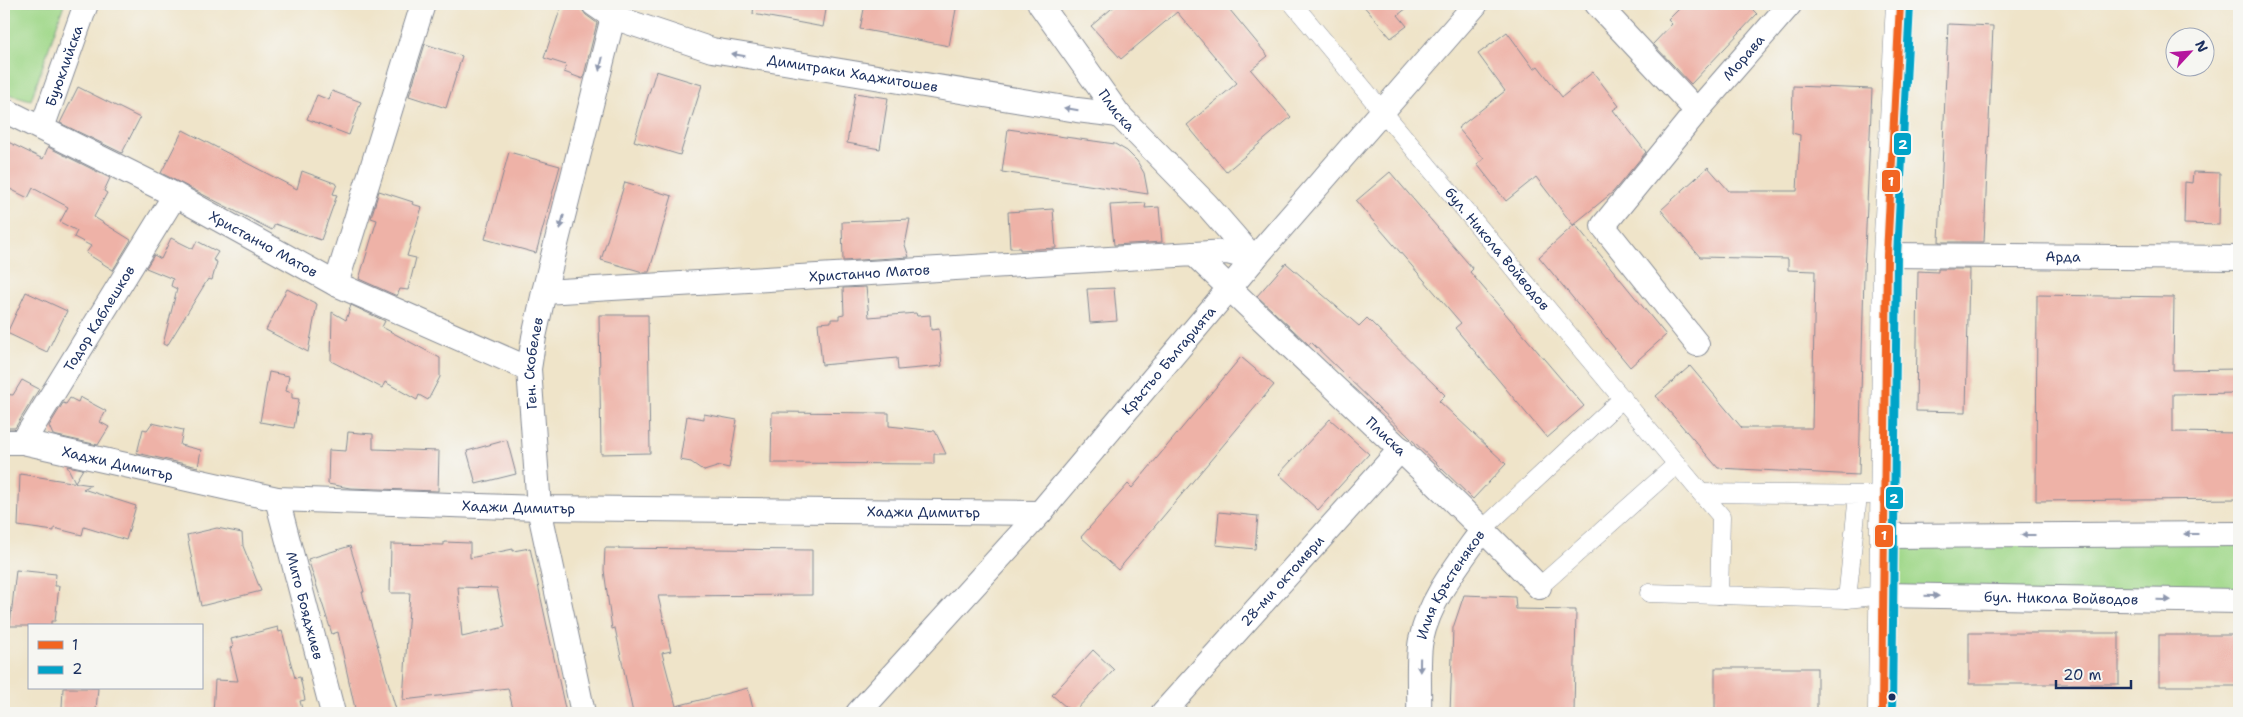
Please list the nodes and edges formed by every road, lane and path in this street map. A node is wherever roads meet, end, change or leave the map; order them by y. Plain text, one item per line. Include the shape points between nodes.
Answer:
1 (86, 4) edge
2 (423, 4) edge
3 (1040, 4) edge
4 (1293, 4) edge
5 (1476, 4) edge
6 (1597, 4) edge
7 (1790, 4) edge
8 (1900, 4) edge
9 (603, 10) edge
10 (4, 110) edge
11 (1385, 111) junction
12 (1697, 111) junction
13 (1119, 115) junction
14 (42, 128) junction
15 (175, 195) junction
16 (1194, 254) junction
17 (1887, 254) junction
18 (2239, 258) edge
19 (1254, 259) junction
20 (336, 284) junction
21 (1230, 289) junction
22 (544, 292) junction
23 (1697, 344) dead end
24 (529, 369) junction
25 (1623, 398) junction
26 (13, 442) edge
27 (1401, 449) junction
28 (1677, 464) junction
29 (1701, 492) junction
30 (1871, 495) junction
31 (277, 498) junction
32 (539, 508) junction
33 (1040, 513) junction
34 (1483, 529) junction
35 (2239, 534) edge
36 (1884, 536) junction
37 (1539, 587) joint
38 (1649, 593) dead end
39 (1719, 595) junction
40 (1883, 596) junction
41 (1847, 598) junction
42 (2239, 601) edge
43 (333, 713) edge
44 (583, 713) edge
45 (858, 713) edge
46 (1163, 713) edge
47 (1419, 713) edge
48 (1882, 713) edge

1 - 14 street, Буюклийска
2 - 20 street
3 - 13 street, Плиска
4 - 11 street, бул. Никола Войводов
5 - 11 street, Кръстьо Българията
6 - 12 street
7 - 12 street, Морава
8 - 17 street
13 -> 9 street, Димитраки Хаджитошев via 712,50
9 -> 22 street, Ген. Скобелев
10 - 14 street, Христанчо Матов
11 - 19 street, Кръстьо Българията
11 - 25 street, бул. Никола Войводов
12 - 23 street, Морава via 1602,226
13 - 19 street, Плиска via 1208,205
14 - 15 street, Христанчо Матов
15 - 20 street, Христанчо Матов
15 - 26 street, Тодор Каблешков
16 - 19 street, Христанчо Матов via 1227,252
16 - 21 street
16 - 22 street, Христанчо Матов
17 - 18 street, Арда
17 - 30 street
19 - 21 street, Кръстьо Българията
20 - 24 street, Христанчо Матов
21 - 27 street, Плиска
21 - 33 street, Кръстьо Българията
22 - 24 street, Ген. Скобелев
24 - 32 street, Ген. Скобелев
25 - 28 street, бул. Никола Войводов
25 - 34 street, Илия Кръстеняков
26 - 31 street, Хаджи Димитър
27 - 34 street, Плиска
27 - 46 street, 28-ми октомври
28 - 29 street, бул. Никола Войводов
28 - 37 street
29 - 30 street
29 - 39 street, бул. Никола Войводов via 1721,516
30 - 36 street
30 - 41 street
31 - 32 street, Хаджи Димитър
31 - 43 street, Мито Бояджиев
32 - 33 street, Хаджи Димитър
32 - 44 street, Ген. Скобелев
33 - 45 street, Кръстьо Българията
34 - 37 street, Плиска
34 -> 47 street, Илия Кръстеняков via 1448,580 1420,640
35 -> 36 street
36 - 40 street
38 - 39 street
39 - 41 street
40 - 41 street
40 -> 42 street, бул. Никола Войводов
40 - 48 street

